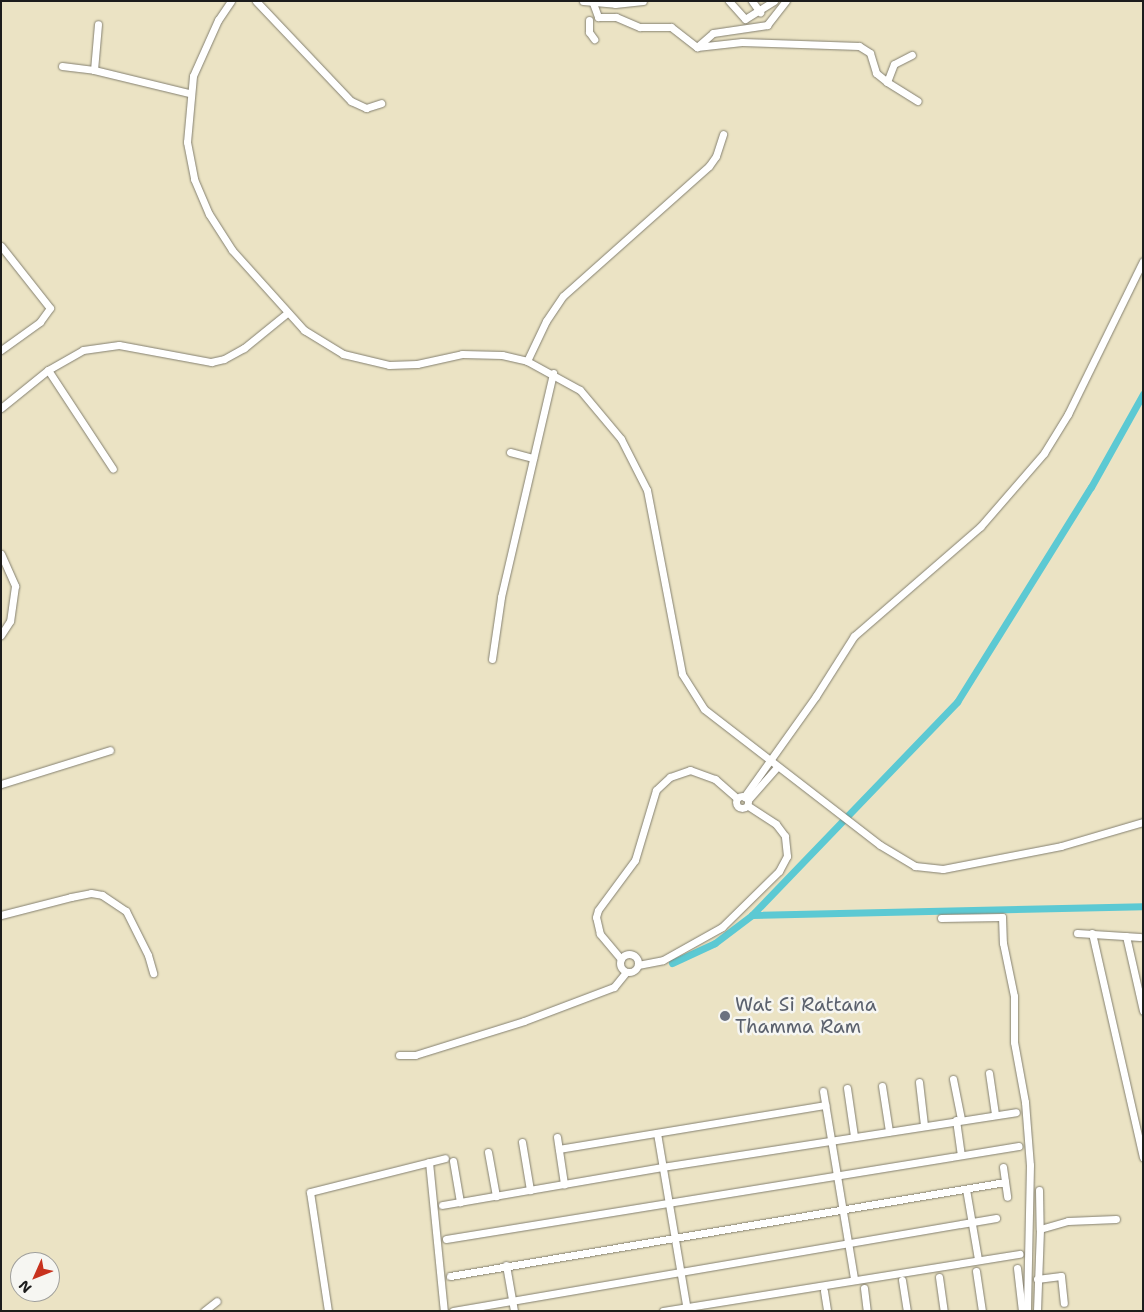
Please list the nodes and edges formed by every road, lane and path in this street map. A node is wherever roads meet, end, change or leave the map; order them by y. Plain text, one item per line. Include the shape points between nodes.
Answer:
1 (231, 1) edge
2 (256, 1) edge
3 (583, 1) edge
4 (643, 1) edge
5 (729, 1) edge
6 (752, 1) edge
7 (774, 1) edge
8 (786, 1) edge
9 (593, 3) junction
10 (760, 12) junction
11 (589, 20) dead end
12 (98, 24) dead end
13 (594, 39) dead end
14 (698, 47) junction
15 (912, 55) dead end
16 (62, 66) dead end
17 (94, 70) junction
18 (887, 82) junction
19 (189, 93) junction
20 (918, 101) dead end
21 (381, 103) dead end
22 (723, 134) dead end
23 (1, 246) edge
24 (1143, 261) edge
25 (287, 313) junction
26 (1, 350) edge
27 (527, 361) junction
28 (48, 370) junction
29 (553, 373) junction
30 (1, 408) edge
31 (510, 452) dead end
32 (533, 458) junction
33 (113, 469) dead end
34 (1, 554) edge
35 (1, 635) edge
36 (492, 659) dead end
37 (110, 750) dead end
38 (768, 761) junction
39 (777, 768) junction
40 (754, 780) junction
41 (1, 784) edge
42 (761, 785) junction
43 (744, 800) junction
44 (1142, 823) edge
45 (1, 915) edge
46 (941, 918) dead end
47 (1077, 933) dead end
48 (1092, 933) junction
49 (1126, 936) junction
50 (1140, 937) dead end
51 (621, 959) junction
52 (638, 965) junction
53 (626, 972) junction
54 (154, 973) dead end
55 (1143, 1011) edge
56 (399, 1055) dead end
57 (990, 1073) dead end
58 (953, 1079) dead end
59 (919, 1082) dead end
60 (882, 1086) dead end
61 (847, 1088) dead end
62 (823, 1091) dead end
63 (826, 1105) junction
64 (1016, 1112) dead end
65 (995, 1114) junction
66 (958, 1120) junction
67 (924, 1125) junction
68 (890, 1131) junction
69 (657, 1133) junction
70 (854, 1136) junction
71 (557, 1137) dead end
72 (831, 1140) junction
73 (522, 1142) dead end
74 (1018, 1146) dead end
75 (559, 1149) junction
76 (488, 1152) dead end
77 (961, 1154) junction
78 (1143, 1157) edge
79 (445, 1158) dead end
80 (453, 1161) dead end
81 (429, 1162) junction
82 (662, 1167) junction
83 (1003, 1167) dead end
84 (837, 1174) junction
85 (1005, 1182) junction
86 (564, 1184) junction
87 (966, 1189) junction
88 (530, 1190) junction
89 (1040, 1190) dead end
90 (496, 1196) junction
91 (1008, 1197) dead end
92 (460, 1202) junction
93 (667, 1202) junction
94 (442, 1205) dead end
95 (842, 1210) junction
96 (996, 1218) dead end
97 (1116, 1219) dead end
98 (971, 1222) junction
99 (1040, 1229) junction
100 (674, 1237) junction
101 (446, 1239) dead end
102 (848, 1245) junction
103 (1019, 1254) dead end
104 (978, 1259) junction
105 (506, 1265) junction
106 (1018, 1268) dead end
107 (976, 1271) dead end
108 (680, 1273) junction
109 (450, 1276) dead end
110 (939, 1277) dead end
111 (854, 1279) junction
112 (1038, 1279) junction
113 (902, 1280) dead end
114 (864, 1288) dead end
115 (824, 1290) dead end
116 (218, 1301) dead end
117 (512, 1301) junction
118 (1064, 1303) dead end
119 (686, 1309) edge
120 (204, 1311) edge
121 (328, 1311) edge
122 (444, 1311) edge
123 (452, 1311) edge
124 (514, 1311) edge
125 (663, 1311) edge
126 (827, 1311) edge
127 (867, 1311) edge
128 (906, 1311) edge
129 (944, 1311) edge
130 (982, 1311) edge
131 (1022, 1311) edge
132 (1027, 1311) edge
133 (1037, 1311) edge

1 - 19 street via 200,55
2 - 21 street via 351,101 366,108
3 - 9 street
4 - 9 street
5 - 10 street via 743,19
6 - 10 street
7 - 10 street
8 - 14 street via 767,25 713,34
9 - 14 street via 598,17 616,16 640,27 671,27
11 - 13 street via 589,32
12 - 17 street
14 - 18 street via 742,42 859,46 870,53 876,73
15 - 18 street via 894,64
16 - 17 street
17 - 19 street
18 - 20 street
19 - 25 street via 187,142 194,179 209,214 232,250
22 - 27 street via 709,166 564,296 541,329
23 - 26 street via 50,308 40,322
24 - 38 street via 1068,414 1034,467 980,527 854,636 816,696
25 - 27 street via 324,344 366,361 417,364 481,353
25 - 28 street via 224,359 202,361 119,345 100,346 70,356
27 - 29 street
28 - 30 street
28 - 33 street
29 - 32 street
29 - 38 street via 580,390 598,408 633,458 646,490 682,674 692,693 704,709
31 - 32 street
32 - 36 street via 501,597
34 - 35 street via 15,586 10,621
37 - 41 street
38 - 39 street
38 - 40 street
39 - 42 street
39 - 44 street via 906,862 935,869 1061,846
40 - 42 street
40 - 43 street
42 - 43 street
43 - 51 street via 715,779 690,770 670,777 656,790 636,860 596,917 600,934
43 - 52 street via 776,824 785,836 787,856 779,871 722,927 663,960
45 - 54 street via 91,893 102,895 126,911
46 - 132 street via 1002,916 1003,943 1014,996 1014,1042 1025,1102 1030,1166
47 - 48 street
48 - 49 street
48 - 78 street
49 - 50 street
49 - 55 street
51 - 52 street via 632,955
51 - 53 street
52 - 53 street via 635,970
53 - 56 street via 614,987 524,1020 415,1054
57 - 65 street
58 - 66 street
59 - 67 street
60 - 68 street
61 - 70 street
62 - 63 street
63 - 69 street
63 - 72 street
64 - 65 street
65 - 66 street
66 - 67 street
66 - 77 street
67 - 68 street
68 - 70 street
69 - 75 street
69 - 82 street
70 - 72 street
71 - 75 street
72 - 82 street
72 - 84 street
73 - 88 street
74 - 77 street
75 - 86 street
76 - 90 street
77 - 84 street
79 - 81 street
80 - 92 street
81 - 121 street via 310,1192
81 - 122 street
82 - 86 street
82 - 93 street
83 - 85 street
84 - 93 street
84 - 95 street
85 - 87 street
85 - 91 street
86 - 88 street
87 - 95 street
87 - 98 street
88 - 90 street
89 - 99 street
90 - 92 street
92 - 94 street
93 - 100 street
93 - 101 street
95 - 100 street
95 - 102 street
96 - 98 street
97 - 99 street via 1068,1221
98 - 102 street
98 - 104 street
99 - 112 street
100 - 105 street
100 - 108 street
102 - 108 street
102 - 111 street
103 - 104 street
104 - 111 street
105 - 109 street
105 - 117 street
106 - 131 street
107 - 130 street
108 - 117 street
108 - 119 street
110 - 129 street
111 - 119 street
112 - 118 street via 1061,1276
112 - 133 street
113 - 128 street
114 - 127 street
115 - 126 street
116 - 120 street
117 - 123 street
117 - 124 street
119 - 125 street

